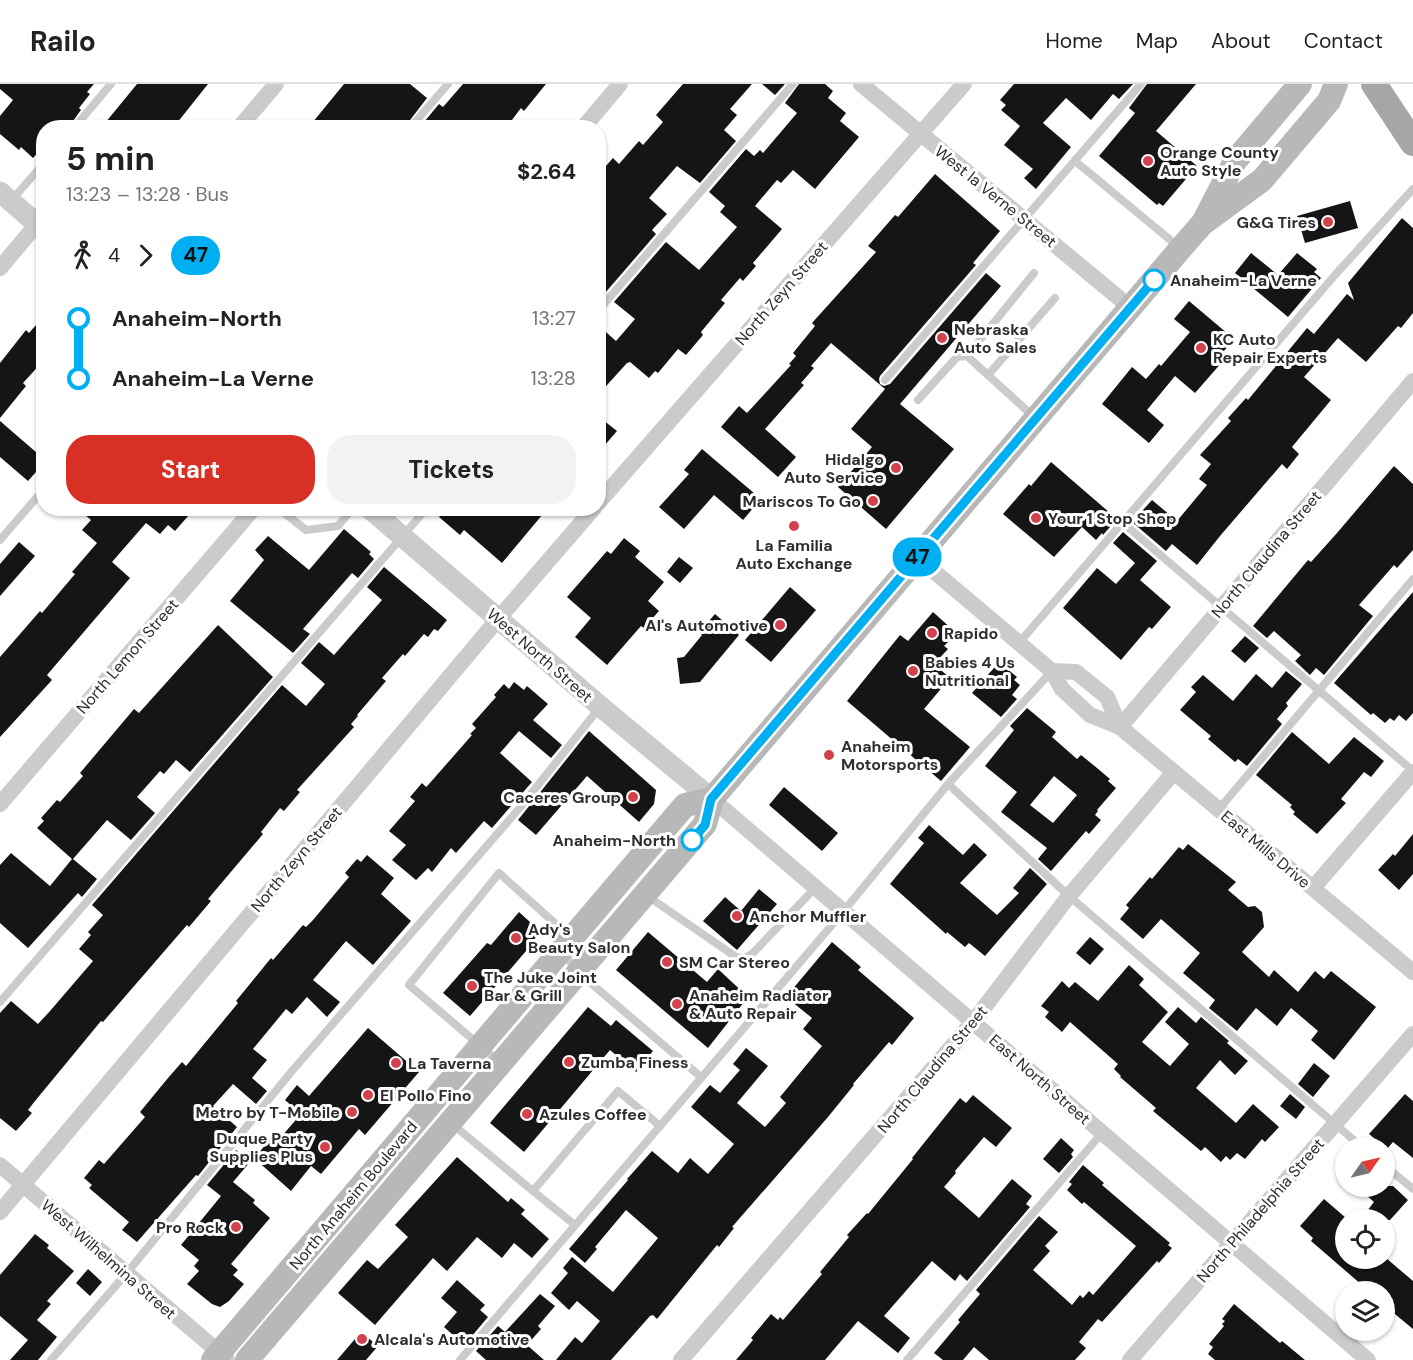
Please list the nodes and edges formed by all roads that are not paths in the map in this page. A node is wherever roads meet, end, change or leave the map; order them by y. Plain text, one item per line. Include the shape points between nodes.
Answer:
1 (111, 84) edge
2 (276, 84) edge
3 (448, 84) edge
4 (620, 84) edge
5 (793, 84) edge
6 (861, 84) edge
7 (964, 84) edge
8 (1142, 84) edge
9 (1300, 84) edge
10 (1336, 84) edge
11 (1374, 84) edge
12 (81, 120) edge
13 (246, 120) edge
14 (417, 120) edge
15 (590, 120) edge
16 (921, 134) junction
17 (1413, 143) edge
18 (1075, 161) junction
19 (36, 170) edge
20 (1413, 189) edge
21 (5, 197) edge
22 (1024, 219) junction
23 (36, 224) edge
24 (1202, 224) junction
25 (36, 231) edge
26 (1181, 248) junction
27 (0, 268) edge
28 (1034, 273) dead end
29 (1054, 298) dead end
30 (606, 302) edge
31 (1131, 308) junction
32 (967, 356) junction
33 (988, 375) junction
34 (885, 380) dead end
35 (1413, 381) edge
36 (918, 400) dead end
37 (1036, 418) junction
38 (606, 494) edge
39 (36, 498) edge
40 (247, 516) edge
41 (288, 516) edge
42 (346, 516) edge
43 (378, 516) edge
44 (420, 516) edge
45 (587, 516) edge
46 (1123, 523) junction
47 (402, 537) junction
48 (0, 540) edge
49 (917, 557) junction
50 (1413, 579) edge
51 (1221, 607) junction
52 (498, 619) junction
53 (1019, 643) junction
54 (1052, 671) junction
55 (1318, 690) junction
56 (601, 707) junction
57 (1120, 727) junction
58 (1413, 771) edge
59 (1173, 772) junction
60 (948, 784) junction
61 (711, 799) junction
62 (0, 804) edge
63 (1218, 809) junction
64 (815, 888) junction
65 (1313, 888) junction
66 (646, 895) junction
67 (1069, 896) junction
68 (843, 912) junction
69 (562, 952) junction
70 (1413, 970) edge
71 (579, 973) junction
72 (0, 1002) edge
73 (974, 1022) junction
74 (1413, 1034) edge
75 (480, 1046) junction
76 (501, 1063) junction
77 (701, 1077) junction
78 (440, 1114) junction
79 (1335, 1124) junction
80 (660, 1126) junction
81 (1102, 1133) junction
82 (1350, 1137) edge
83 (0, 1165) edge
84 (1395, 1174) edge
85 (23, 1185) junction
86 (1413, 1189) edge
87 (533, 1191) junction
88 (0, 1212) edge
89 (575, 1225) junction
90 (1231, 1244) junction
91 (126, 1274) junction
92 (220, 1358) edge
93 (465, 1358) edge
94 (1362, 1358) edge
95 (51, 1360) edge
96 (247, 1360) edge
97 (681, 1360) edge
98 (907, 1360) edge
99 (1130, 1360) edge

1 - 12 lane
2 - 13 street
3 - 14 lane
4 - 15 street
5 - 30 lane
6 - 16 street, West la Verne Street
7 - 16 street, North Zeyn Street
8 - 18 lane
9 - 24 main road, North Anaheim Boulevard via 1235,161
10 - 24 main road, North Anaheim Boulevard via 1329,101 1262,180
11 - 17 main road via 1402,119
16 - 22 street, West la Verne Street
16 - 38 street, North Zeyn Street
18 - 22 lane
18 - 26 lane
19 - 21 lane
20 - 46 lane
21 - 23 street
22 - 31 street, West la Verne Street
22 - 34 lane
24 - 26 main road, North Anaheim Boulevard
25 - 27 street
26 - 31 main road, North Anaheim Boulevard
28 - 32 lane
29 - 33 lane
31 - 37 main road, North Anaheim Boulevard
32 - 33 lane
32 - 36 lane via 957,357
33 - 37 lane
35 - 51 street, North Claudina Street
37 - 49 main road, North Anaheim Boulevard
39 - 48 lane
40 - 62 street, North Lemon Street
41 - 42 lane via 306,530 338,526
43 - 47 street, West North Street
44 - 47 lane
45 - 52 street, North Zeyn Street
46 - 51 lane
46 - 53 lane
47 - 52 street, West North Street
47 - 72 lane
49 - 53 street, East Mills Drive
49 - 61 main road, North Anaheim Boulevard
50 - 55 lane
51 - 55 lane
51 - 57 street, North Claudina Street
52 - 56 street, West North Street
52 - 85 street, North Zeyn Street
53 - 54 street, East Mills Drive
54 - 57 street, East Mills Drive via 1062,689 1090,715
54 - 57 street, East Mills Drive via 1076,672 1107,697
54 - 60 lane
55 - 58 lane
55 - 63 lane
56 - 61 street, West North Street
56 - 91 lane via 523,804 292,1071
57 - 59 street, East Mills Drive
58 - 65 street
59 - 63 street, East Mills Drive
59 - 67 street, North Claudina Street
60 - 67 lane
60 - 68 lane
61 - 64 street, East North Street
61 - 66 main road, North Anaheim Boulevard via 705,825
61 - 69 main road, North Anaheim Boulevard via 685,805
63 - 65 street, East Mills Drive
64 - 66 lane via 744,958 736,957
64 - 68 street, East North Street
65 - 70 street, East Mills Drive
66 - 71 main road, North Anaheim Boulevard
67 - 73 street, North Claudina Street
67 - 79 lane
68 - 73 street, East North Street
68 - 77 lane
69 - 71 lane
69 - 75 main road, North Anaheim Boulevard
69 - 75 lane via 558,926 499,873 409,986
71 - 76 main road, North Anaheim Boulevard
71 - 77 lane
73 - 81 street, East North Street
73 - 97 street, North Claudina Street
74 - 79 street, North Philadelphia Street
75 - 76 lane
75 - 78 main road, North Anaheim Boulevard
76 - 78 main road, North Anaheim Boulevard
77 - 80 lane
78 - 87 lane
78 - 92 main road, North Anaheim Boulevard
78 - 96 main road, North Anaheim Boulevard
79 - 82 lane
79 - 90 street, North Philadelphia Street
80 - 87 lane via 618,1091
80 - 89 lane
81 - 90 street, East North Street
81 - 98 lane
83 - 85 street, West Wilhelmina Street
84 - 86 lane
85 - 88 street, North Zeyn Street
85 - 91 street, West Wilhelmina Street
87 - 89 lane
89 - 93 lane
90 - 94 street, East North Street
90 - 99 street, North Philadelphia Street
91 - 92 street, West Wilhelmina Street
91 - 95 lane

